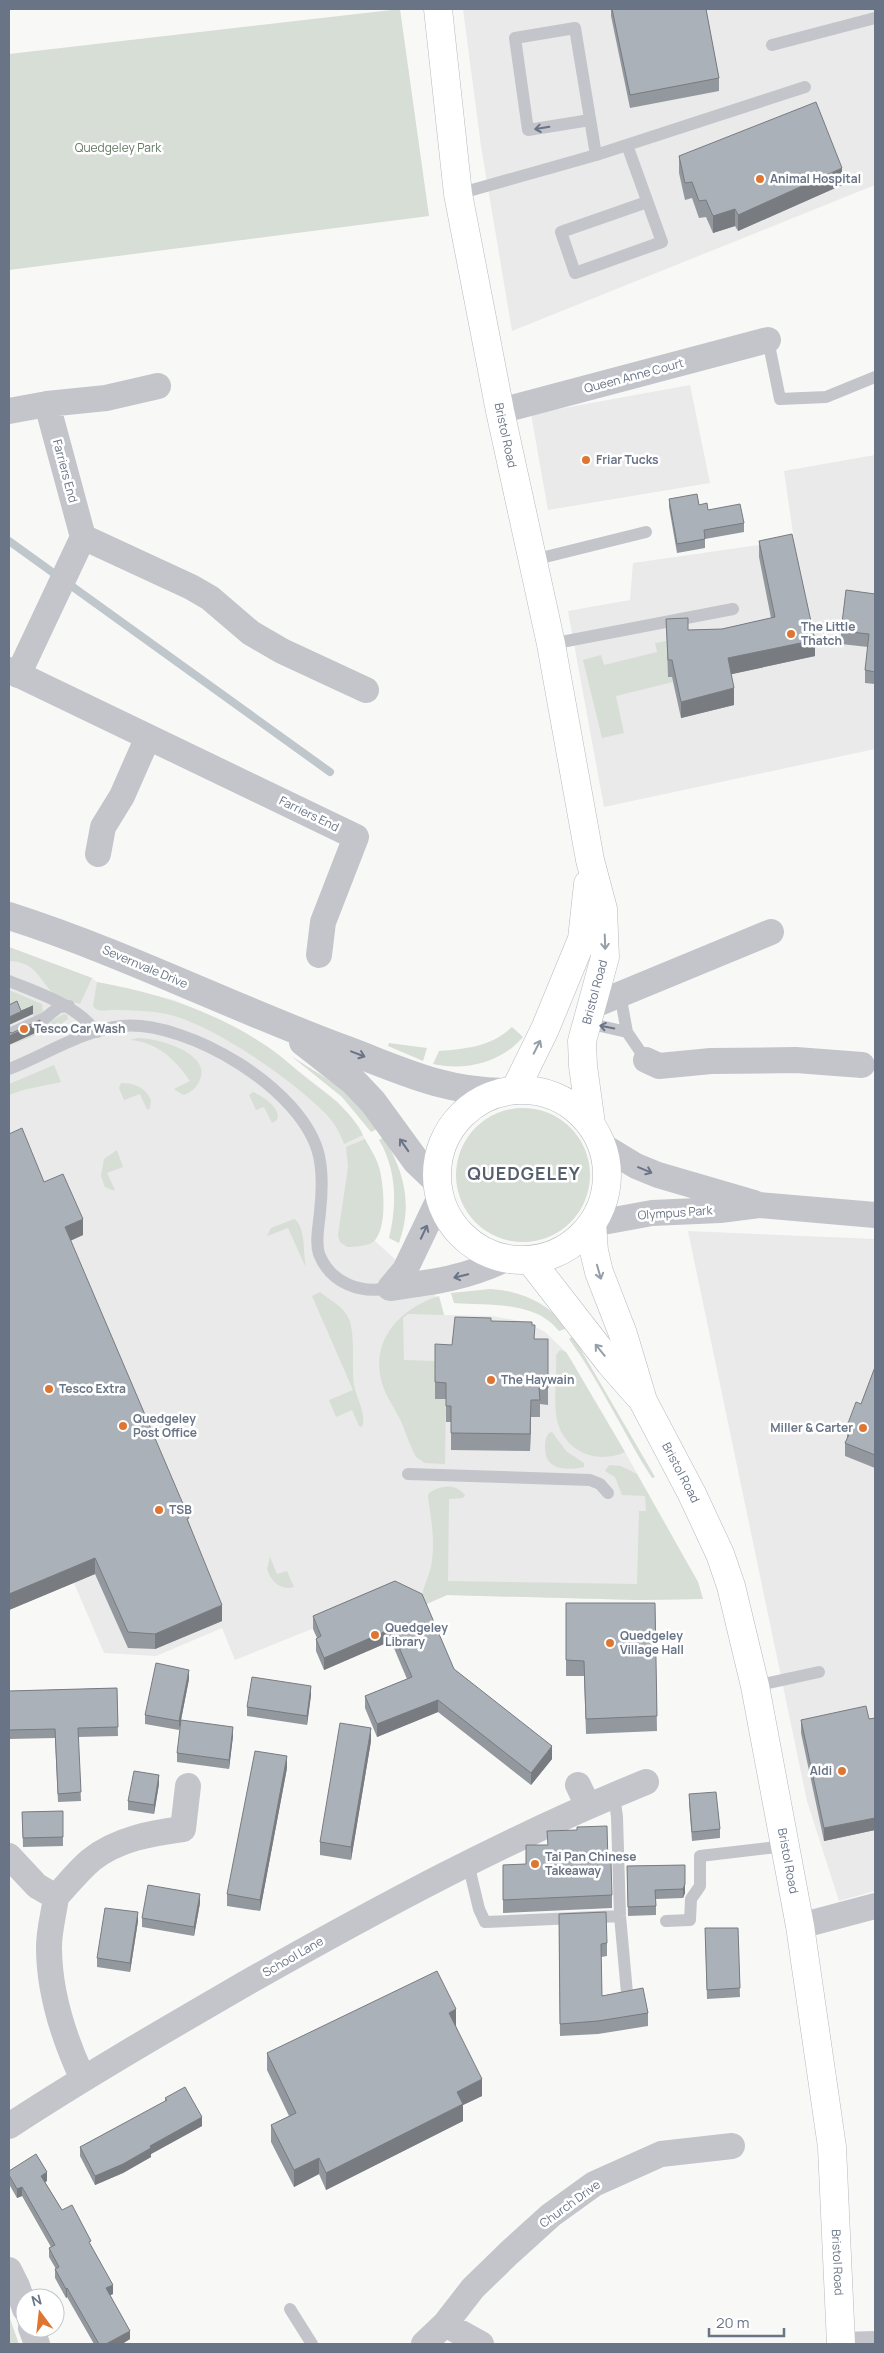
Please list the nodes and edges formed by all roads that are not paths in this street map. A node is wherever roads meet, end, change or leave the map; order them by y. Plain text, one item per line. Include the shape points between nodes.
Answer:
1 (438, 9) edge
2 (875, 18) edge
3 (772, 46) dead end
4 (805, 87) dead end
5 (590, 120) junction
6 (627, 145) junction
7 (596, 155) junction
8 (458, 194) junction
9 (647, 202) junction
10 (768, 340) joint
11 (875, 377) edge
12 (158, 386) dead end
13 (47, 404) junction
14 (9, 411) edge
15 (500, 411) junction
16 (646, 532) dead end
17 (83, 537) junction
18 (533, 560) junction
19 (733, 609) dead end
20 (551, 644) junction
21 (14, 672) edge
22 (366, 690) dead end
23 (148, 737) junction
24 (98, 854) dead end
25 (590, 860) junction
26 (9, 916) edge
27 (771, 932) dead end
28 (319, 955) dead end
29 (9, 981) edge
30 (620, 994) junction
31 (69, 1006) junction
32 (589, 1015) junction
33 (279, 1025) junction
34 (97, 1032) junction
35 (628, 1032) junction
36 (9, 1034) edge
37 (646, 1060) joint
38 (862, 1064) dead end
39 (9, 1069) edge
40 (509, 1091) junction
41 (597, 1135) junction
42 (439, 1189) junction
43 (759, 1205) junction
44 (875, 1215) edge
45 (592, 1224) junction
46 (518, 1259) junction
47 (390, 1288) junction
48 (644, 1400) junction
49 (408, 1474) dead end
50 (608, 1493) dead end
51 (819, 1672) dead end
52 (754, 1686) junction
53 (646, 1782) dead end
54 (188, 1786) dead end
55 (614, 1794) junction
56 (784, 1846) junction
57 (9, 1856) edge
58 (468, 1863) junction
59 (56, 1897) junction
60 (875, 1906) edge
61 (620, 1916) junction
62 (666, 1921) dead end
63 (800, 1926) junction
64 (628, 1993) edge
65 (82, 2077) junction
66 (9, 2126) edge
67 (732, 2146) dead end
68 (9, 2270) edge
69 (18, 2288) edge
70 (290, 2309) dead end
71 (445, 2324) junction
72 (875, 2337) edge
73 (841, 2341) edge
74 (312, 2344) edge
75 (424, 2344) edge
76 (481, 2344) edge

1 - 8 main road, Bristol Road
2 - 3 lane
4 - 6 lane
5 -> 5 lane via 528,130 515,38 575,28
5 - 7 lane
6 - 7 lane
6 - 9 lane
7 - 8 lane
8 - 15 main road, Bristol Road
9 - 9 lane via 662,242 575,273 561,232
10 - 11 lane via 780,399 826,397
10 - 15 street, Queen Anne Court
12 - 13 street via 106,398
13 - 14 street
13 - 17 street, Farriers End
15 - 18 main road, Bristol Road
16 - 18 lane
17 - 21 street, Farriers End
17 - 22 street via 192,587 251,633 282,652
18 - 20 main road, Bristol Road
19 - 20 lane
20 - 25 main road, Bristol Road
21 - 23 street, Farriers End
23 - 24 street via 122,796 103,827
23 - 28 street, Farriers End via 356,837 323,922
25 -> 32 main road, Bristol Road via 603,909 606,946
40 -> 25 main road, Bristol Road via 546,1029 582,940
26 - 33 street, Severnvale Drive via 146,966
27 - 30 street
29 - 31 lane
30 - 32 street
30 - 35 lane
31 - 34 lane
31 - 36 lane via 59,1007 45,1018
35 -> 32 lane
32 - 41 main road, Bristol Road via 582,1041 583,1066
33 -> 40 street, Severnvale Drive via 423,1080 460,1090
42 -> 33 street, Severnvale Drive via 354,1082
34 - 39 lane
34 - 47 lane via 137,1025 168,1030 238,1064 278,1093 305,1123 319,1155 322,1178 318,1252 324,1264 348,1286 374,1291
35 - 37 lane
37 - 38 street via 659,1066 711,1061 796,1060
40 - 41 main road via 527,1090 557,1097 573,1106
40 - 42 main road via 473,1106 453,1126 444,1141 439,1160
41 -> 43 street, Olympus Park via 636,1166
41 - 45 main road via 608,1168 600,1211
42 - 46 main road via 443,1207 456,1229 476,1246
47 -> 42 street via 405,1270
43 - 44 street, Olympus Park
43 - 45 street, Olympus Park via 652,1213
45 - 46 main road via 571,1245 551,1255
45 -> 48 main road, Bristol Road via 599,1272
46 -> 47 street via 441,1281
48 -> 46 main road, Bristol Road
48 - 52 main road, Bristol Road via 720,1554 733,1593
49 - 50 lane via 590,1480 600,1484
51 - 52 lane
52 - 56 main road, Bristol Road
53 - 55 street, School Lane
54 - 59 street via 183,1829 132,1838 92,1859
55 - 58 street, School Lane via 583,1796
55 - 61 lane
56 - 62 lane via 700,1856 700,1886 691,1899 690,1920
56 - 63 main road, Bristol Road
57 - 59 street via 37,1886
58 - 61 lane via 478,1909 485,1922
58 - 65 street, School Lane via 370,1913
59 - 65 street via 49,1947 54,1983 60,2021
60 - 63 street
61 - 64 lane
63 - 73 main road, Bristol Road via 832,2147
65 - 66 street, School Lane
67 - 71 street, Church Drive via 661,2154 594,2184 509,2253 473,2288
68 - 69 street
70 - 74 lane
71 - 75 street, Church Drive
71 - 76 street
72 - 73 lane

